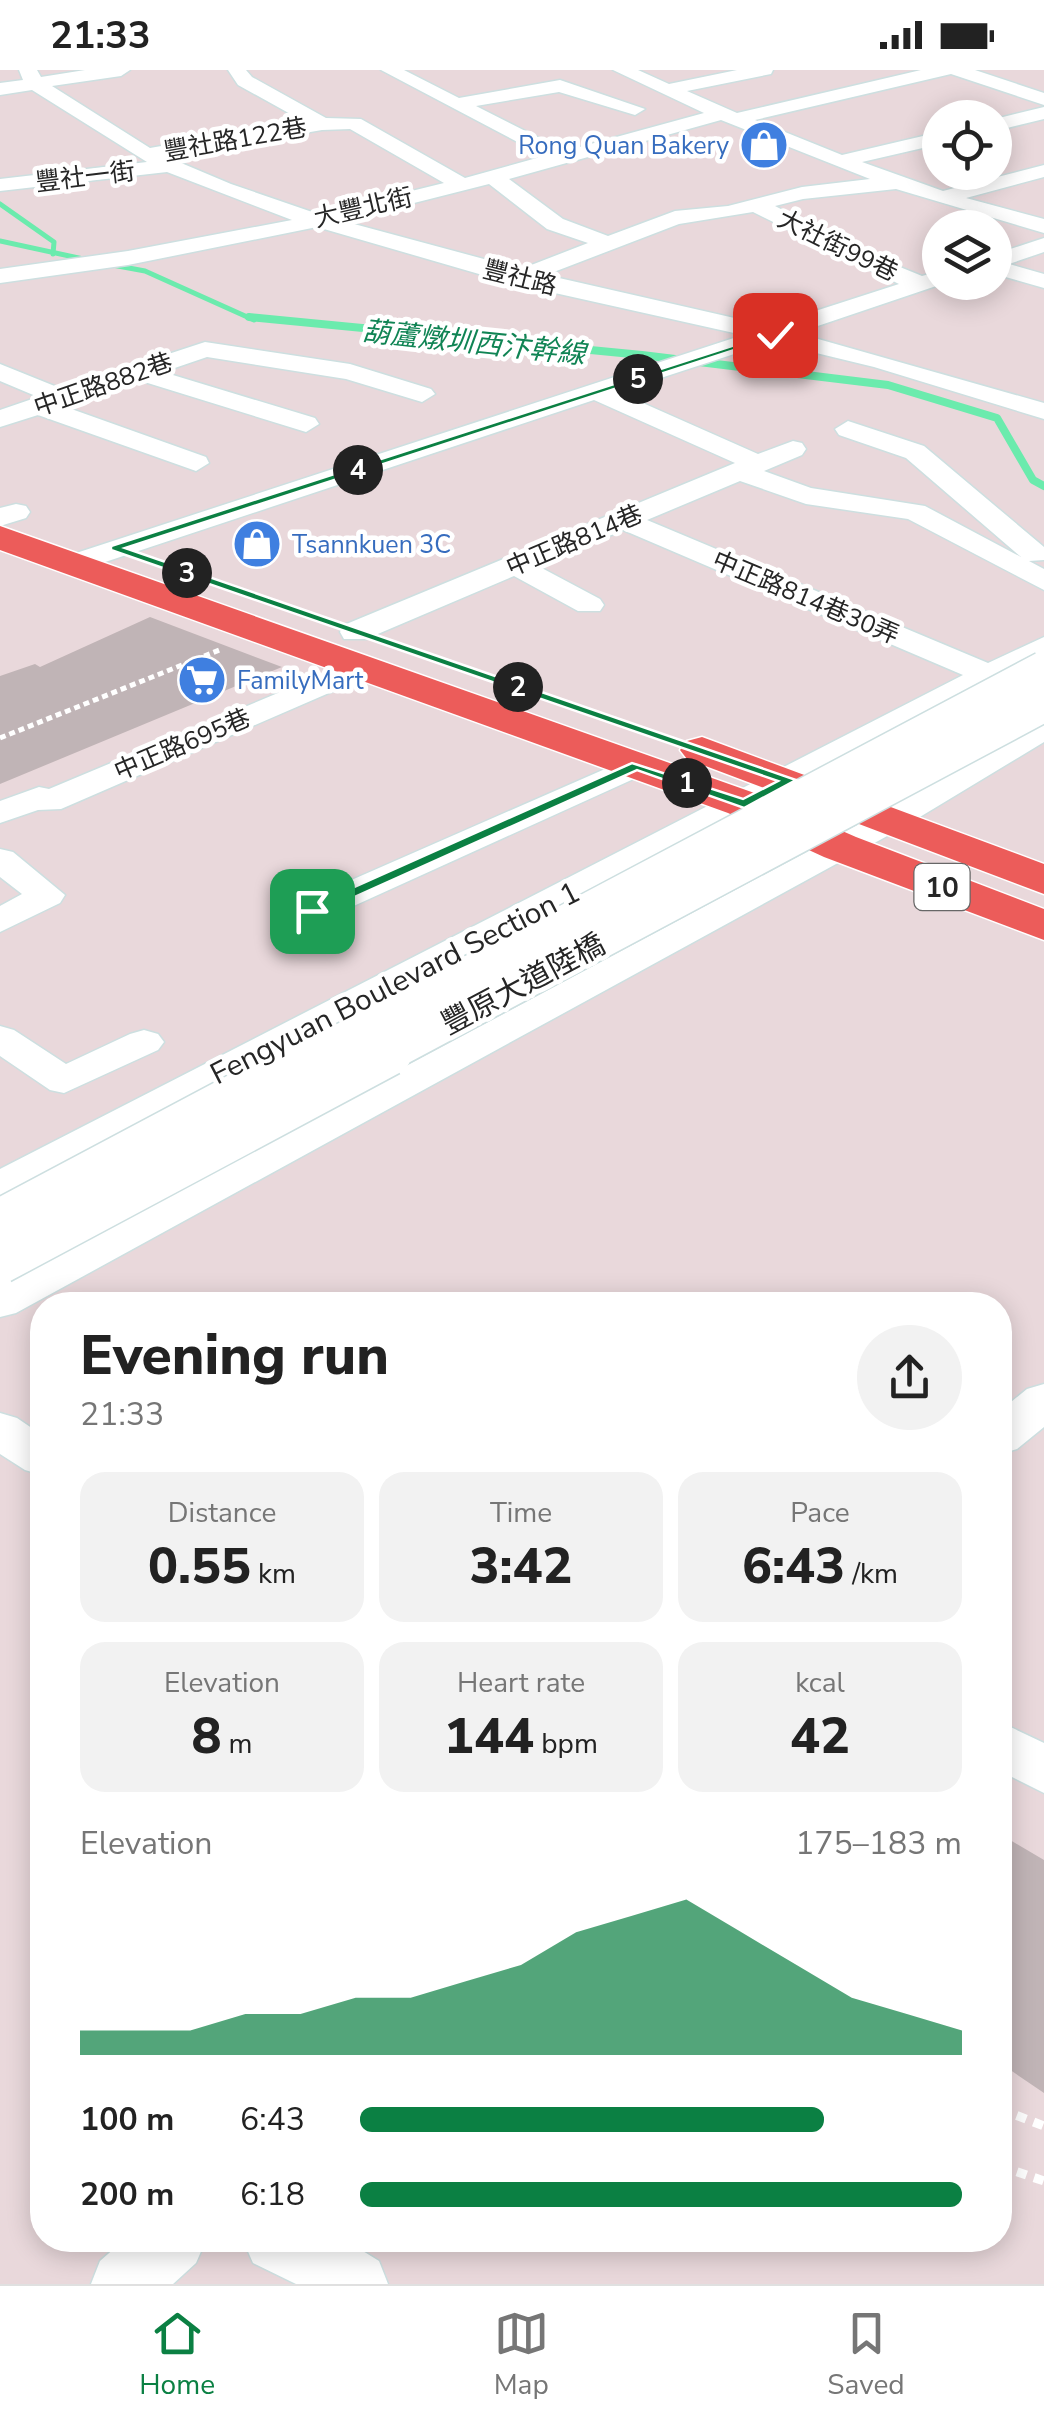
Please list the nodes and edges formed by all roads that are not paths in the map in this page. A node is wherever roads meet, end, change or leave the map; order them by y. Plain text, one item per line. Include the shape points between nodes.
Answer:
1 (120, 70) edge
2 (237, 70) edge
3 (390, 70) edge
4 (764, 70) edge
5 (944, 70) edge
6 (957, 70) edge
7 (627, 72) edge
8 (31, 77) edge
9 (813, 82) dead end
10 (560, 86) junction
11 (0, 88) edge
12 (667, 90) junction
13 (847, 93) junction
14 (1044, 99) edge
15 (456, 104) junction
16 (890, 108) dead end
17 (635, 109) dead end
18 (1044, 113) edge
19 (729, 116) junction
20 (1012, 121) edge
21 (322, 124) junction
22 (922, 142) edge
23 (148, 154) junction
24 (561, 157) junction
25 (843, 161) junction
26 (170, 166) junction
27 (1044, 170) edge
28 (492, 176) junction
29 (899, 182) junction
30 (462, 184) junction
31 (0, 185) edge
32 (944, 197) junction
33 (756, 205) junction
34 (728, 212) junction
35 (314, 219) junction
36 (1044, 226) edge
37 (605, 242) junction
38 (1044, 246) edge
39 (1012, 258) edge
40 (1012, 270) edge
41 (0, 276) edge
42 (518, 278) junction
43 (922, 278) edge
44 (1044, 281) edge
45 (922, 284) edge
46 (775, 335) junction
47 (135, 371) junction
48 (0, 372) edge
49 (599, 393) junction
50 (422, 394) dead end
51 (50, 402) junction
52 (1044, 411) edge
53 (0, 419) edge
54 (306, 424) dead end
55 (848, 429) dead end
56 (793, 449) dead end
57 (196, 463) dead end
58 (743, 465) junction
59 (4, 518) edge
60 (623, 520) junction
61 (114, 548) junction
62 (76, 562) junction
63 (514, 565) junction
64 (1040, 577) edge
65 (588, 605) dead end
66 (360, 649) junction
67 (1043, 654) edge
68 (990, 675) junction
69 (1044, 704) edge
70 (1044, 728) edge
71 (637, 765) junction
72 (790, 780) junction
73 (744, 804) junction
74 (0, 814) edge
75 (888, 822) junction
76 (840, 847) junction
77 (0, 860) edge
78 (1044, 880) edge
79 (312, 911) dead end
80 (0, 921) edge
81 (1044, 926) edge
82 (0, 1038) edge
83 (144, 1042) dead end
84 (0, 1186) edge
85 (0, 1222) edge
86 (0, 1261) edge
87 (0, 1302) edge
88 (1044, 1401) edge
89 (1012, 1427) edge
90 (0, 1430) edge
91 (30, 1450) edge
92 (1012, 1751) edge
93 (1044, 1770) edge
94 (160, 2252) edge
95 (305, 2252) edge
96 (124, 2284) edge
97 (355, 2284) edge

1 - 8 street
2 - 21 street
3 - 15 street
4 - 12 street
5 - 13 street, 大豐北街
6 - 14 street
7 - 10 street
7 - 12 street
8 - 11 street
8 - 23 street, 豐社路
9 - 13 street
10 - 15 street
10 - 17 street
12 - 19 street
13 - 16 street
13 - 19 street, 大豐北街
15 - 24 street
18 - 20 street
19 - 24 street, 大豐北街
19 - 25 street
21 - 23 street, 豐社路122巷
21 - 30 street via 371,129
22 - 25 street
23 - 26 street, 豐社路
24 - 28 street, 大豐北街
25 - 29 street
25 - 34 street via 724,194 716,201
26 - 31 street, 豐社一街
26 - 35 street, 豐社路
27 - 32 street
28 - 30 street, 大豐北街
28 - 37 street via 555,224
29 - 32 street
29 - 33 street
30 - 35 street, 大豐北街
32 - 36 street
33 - 34 street
33 - 43 street, 大社街99巷 via 860,259
34 - 37 street via 674,218
35 - 41 street, 大豐北街 via 129,258
35 - 42 street, 豐社路
37 - 42 street
38 - 39 street
40 - 44 street
42 - 46 street, 豐社路
45 - 46 street
46 - 49 street
46 - 52 street, 豐社路 via 948,378
47 - 50 street, 中正路882巷 via 205,349 350,372
47 - 51 street, 中正路882巷
47 - 54 street
48 - 51 street
49 - 58 street
49 - 61 street
51 - 53 street, 中正路882巷
51 - 57 street
55 - 64 street via 916,452 1036,554
56 - 58 street, 中正路814巷
58 - 60 street, 中正路814巷
58 - 64 street via 806,496 915,512
59 - 61 main road, 10
59 - 62 main road, 10
60 - 63 street, 中正路814巷
60 - 68 street, 中正路814巷30弄
61 - 62 street
61 - 66 main road, 10
62 - 66 main road, 10 via 267,631
63 - 65 street
63 - 66 street, 中正路814巷
66 - 71 main road, 10
66 - 72 main road, 10
66 - 74 street, 中正路695巷 via 49,802 39,797
67 - 68 street, Fengyuan Boulevard Section 1
67 - 85 street, 豐原大道陸橋, bridge
68 - 72 street, Fengyuan Boulevard Section 1
69 - 86 street, 豐原大道陸橋, bridge
70 - 75 street
71 - 73 main road, 10
71 - 79 street
72 - 73 street, Fengyuan Boulevard Section 1
72 - 75 main road, 10
73 - 76 main road, 10
73 - 84 street, Fengyuan Boulevard Section 1
75 - 76 street
75 - 78 main road, 10
76 - 81 main road, 10
76 - 87 street
77 - 80 street via 48,895
82 - 83 street via 64,1081
88 - 89 street
90 - 91 street
92 - 93 street
94 - 96 street
95 - 97 street

